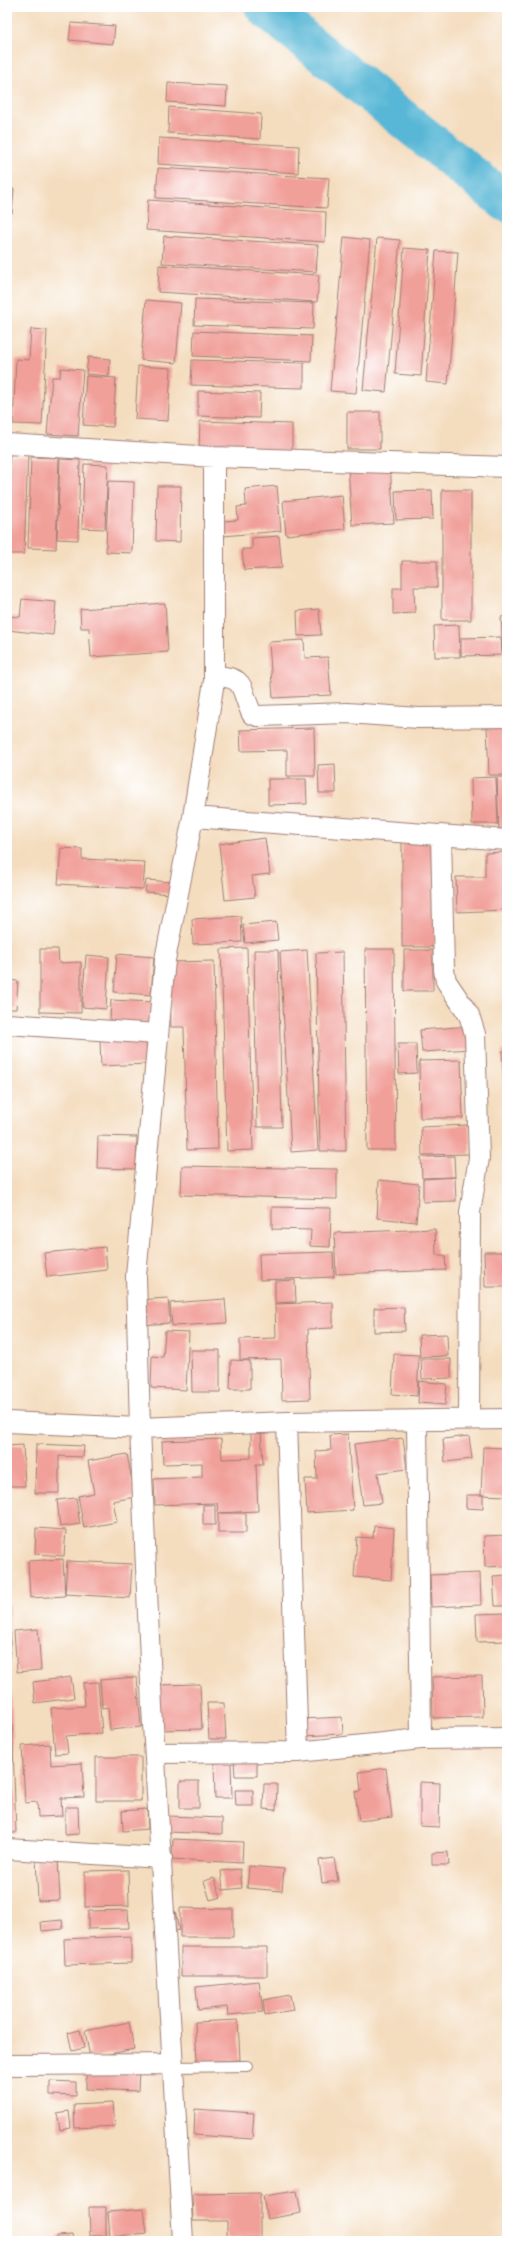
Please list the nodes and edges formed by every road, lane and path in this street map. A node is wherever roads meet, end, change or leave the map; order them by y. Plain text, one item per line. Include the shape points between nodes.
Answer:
1 (7, 444) edge
2 (214, 457) junction
3 (507, 467) edge
4 (214, 676) junction
5 (507, 717) edge
6 (193, 817) junction
7 (441, 835) junction
8 (507, 840) edge
9 (7, 1024) edge
10 (158, 1034) junction
11 (469, 1419) junction
12 (507, 1419) edge
13 (417, 1421) junction
14 (7, 1422) edge
15 (287, 1422) junction
16 (140, 1428) junction
17 (507, 1738) edge
18 (420, 1739) junction
19 (298, 1752) junction
20 (155, 1753) junction
21 (7, 1848) edge
22 (162, 1858) junction
23 (7, 2065) edge
24 (173, 2065) junction
25 (247, 2066) dead end
26 (183, 2241) edge

1 - 2 street
2 - 3 street
2 - 4 street
4 - 5 street via 231,676 236,679 242,687 252,714 258,716 347,713 419,718
4 - 6 street
6 - 7 street
6 - 10 street via 165,960
7 - 8 street
7 - 11 street via 444,970 446,981 469,1015 475,1034 479,1158 470,1212
9 - 10 street
10 - 16 street via 136,1276
11 - 12 street
11 - 13 street
13 - 15 street
13 - 18 street
14 - 16 street
15 - 16 street
15 - 19 street
16 - 20 street
17 - 18 street
18 - 19 street
19 - 20 street
20 - 22 street
21 - 22 street
22 - 24 street
23 - 24 street
24 - 25 lane
24 - 26 street

